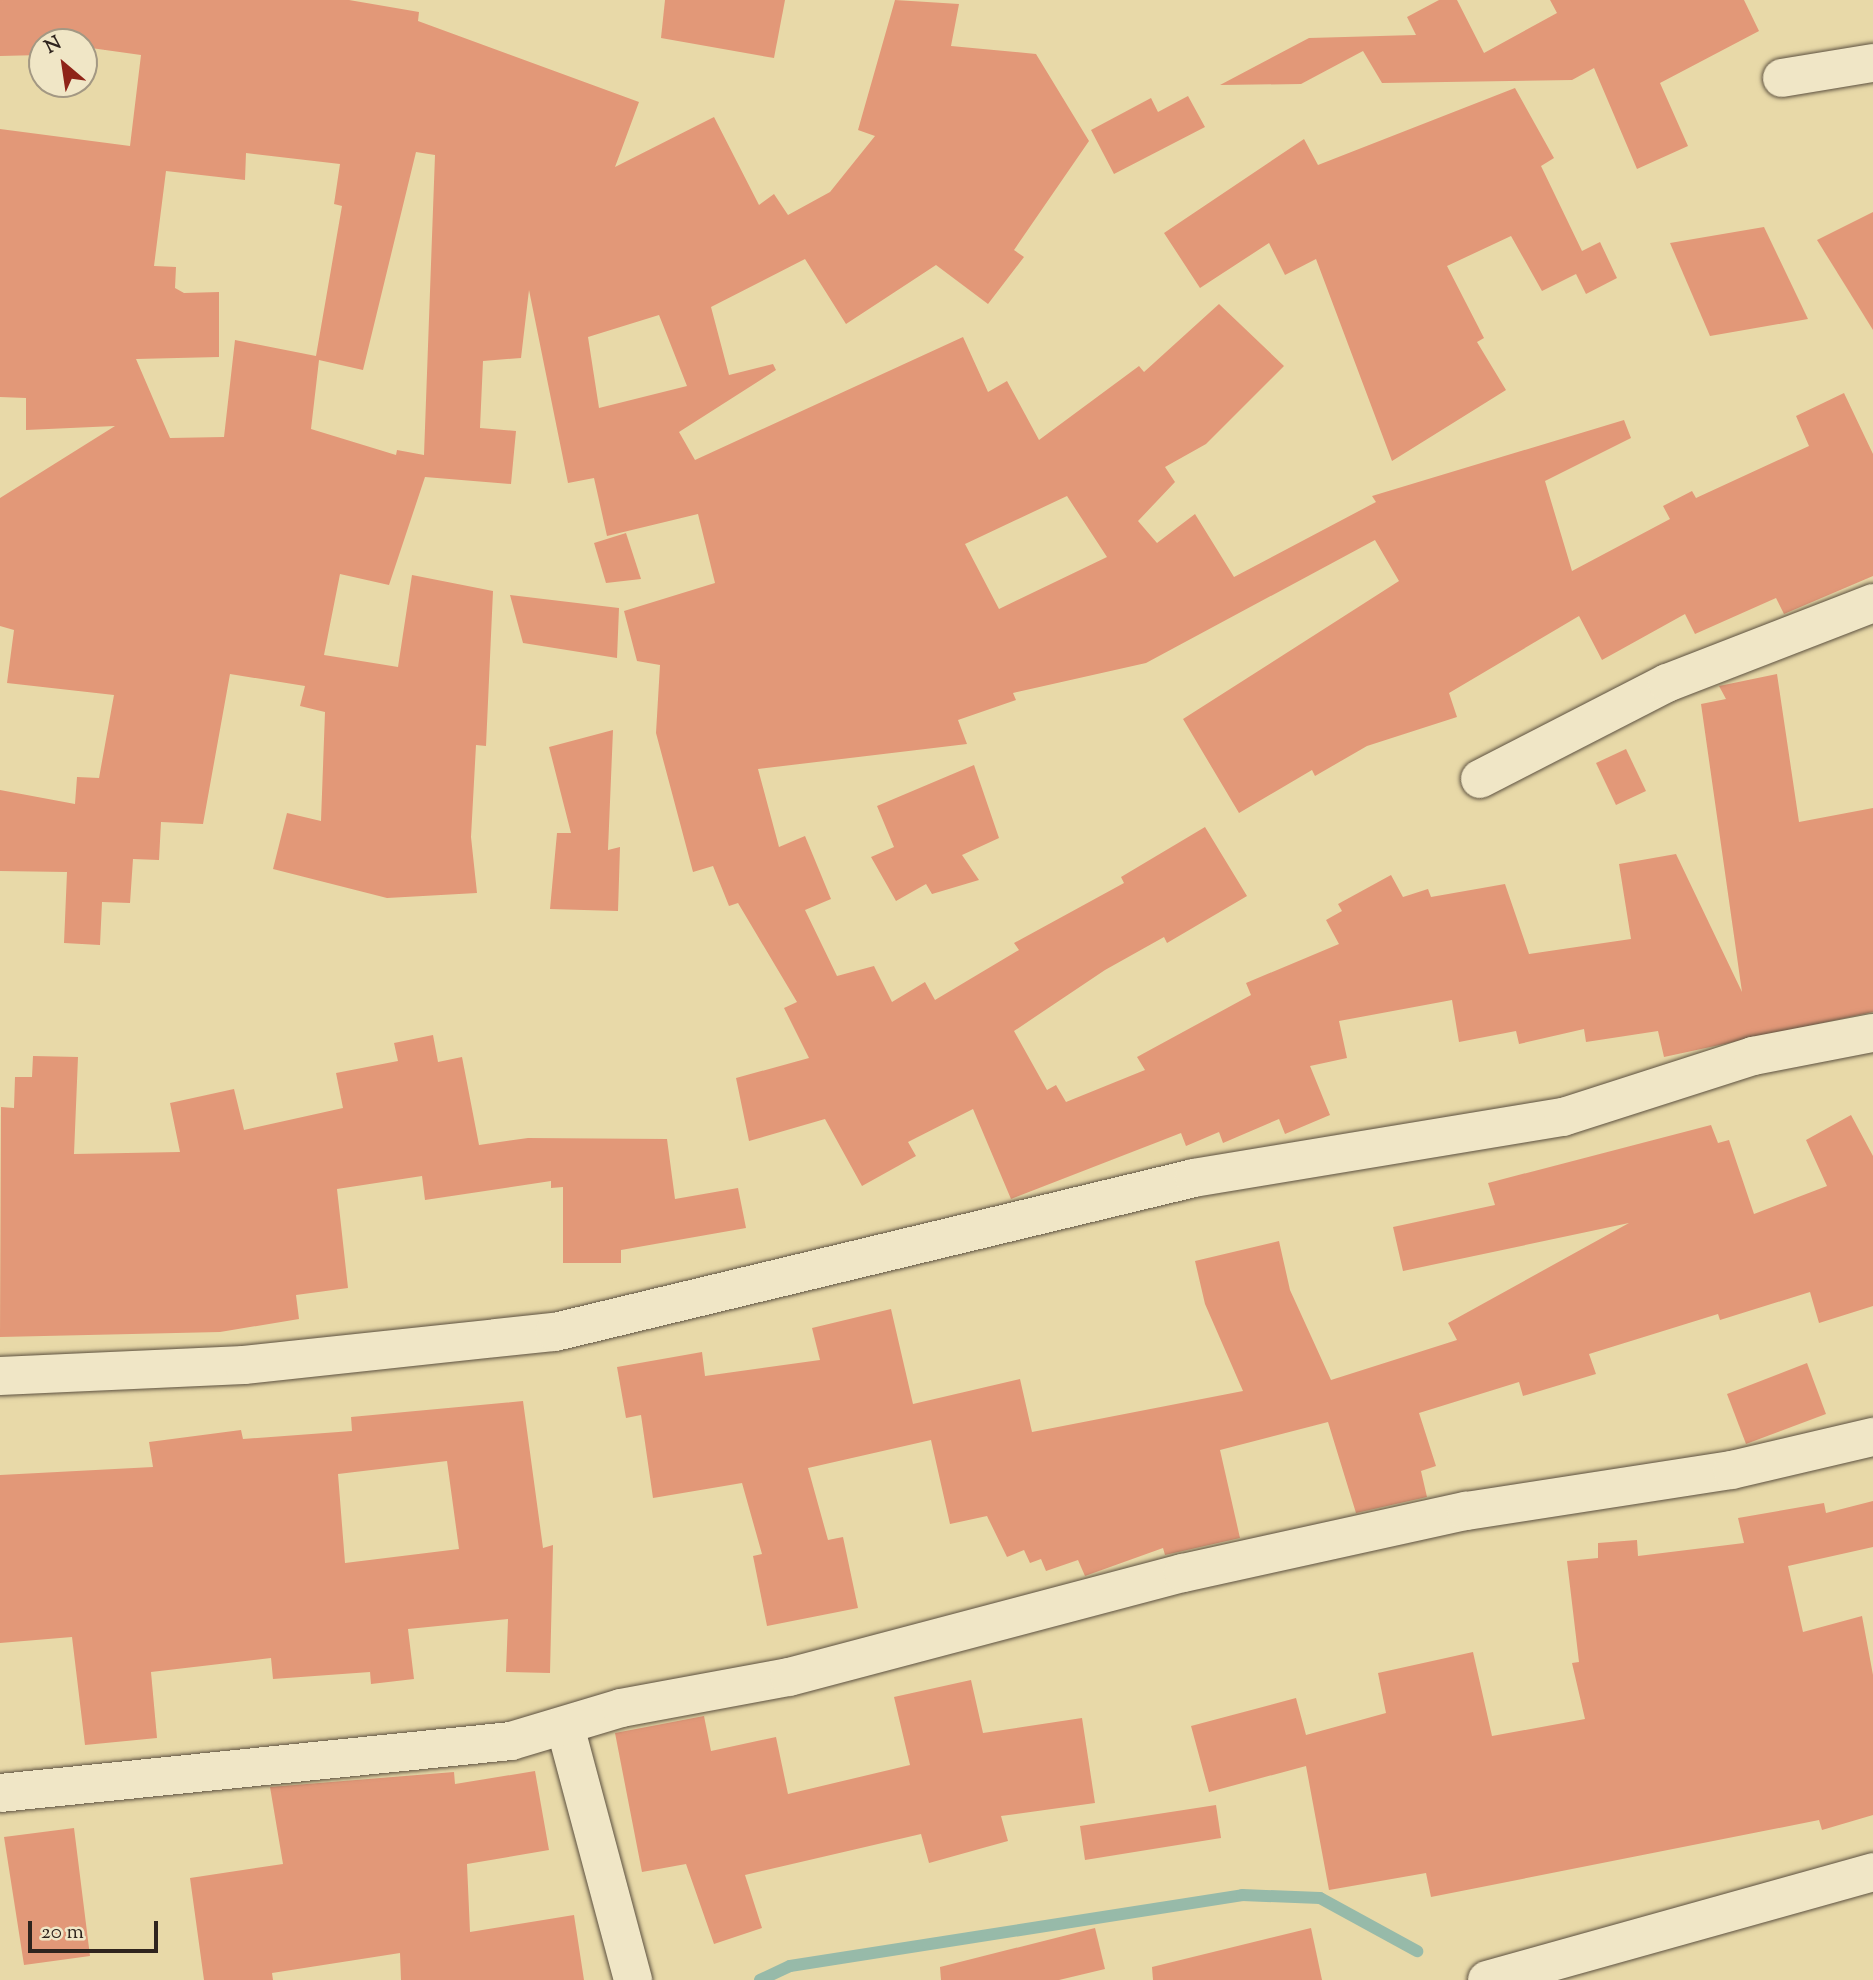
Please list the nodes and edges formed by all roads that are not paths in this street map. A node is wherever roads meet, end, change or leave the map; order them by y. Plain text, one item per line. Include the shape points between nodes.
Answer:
1 (1873, 63) edge
2 (1782, 78) dead end
3 (1873, 603) edge
4 (1480, 779) dead end
5 (1873, 1033) edge
6 (0, 1376) edge
7 (1873, 1437) edge
8 (565, 1726) junction
9 (0, 1793) edge
10 (1873, 1872) edge
11 (632, 1976) edge
12 (1487, 1980) edge

1 - 2 street
3 - 4 street via 1667,684
5 - 6 street via 1753,1056 1563,1117 1195,1178 555,1332 244,1365
7 - 8 street via 1732,1470 1466,1511 1183,1573 789,1677 621,1708
8 - 9 street via 511,1741
8 - 11 street
10 - 12 street

